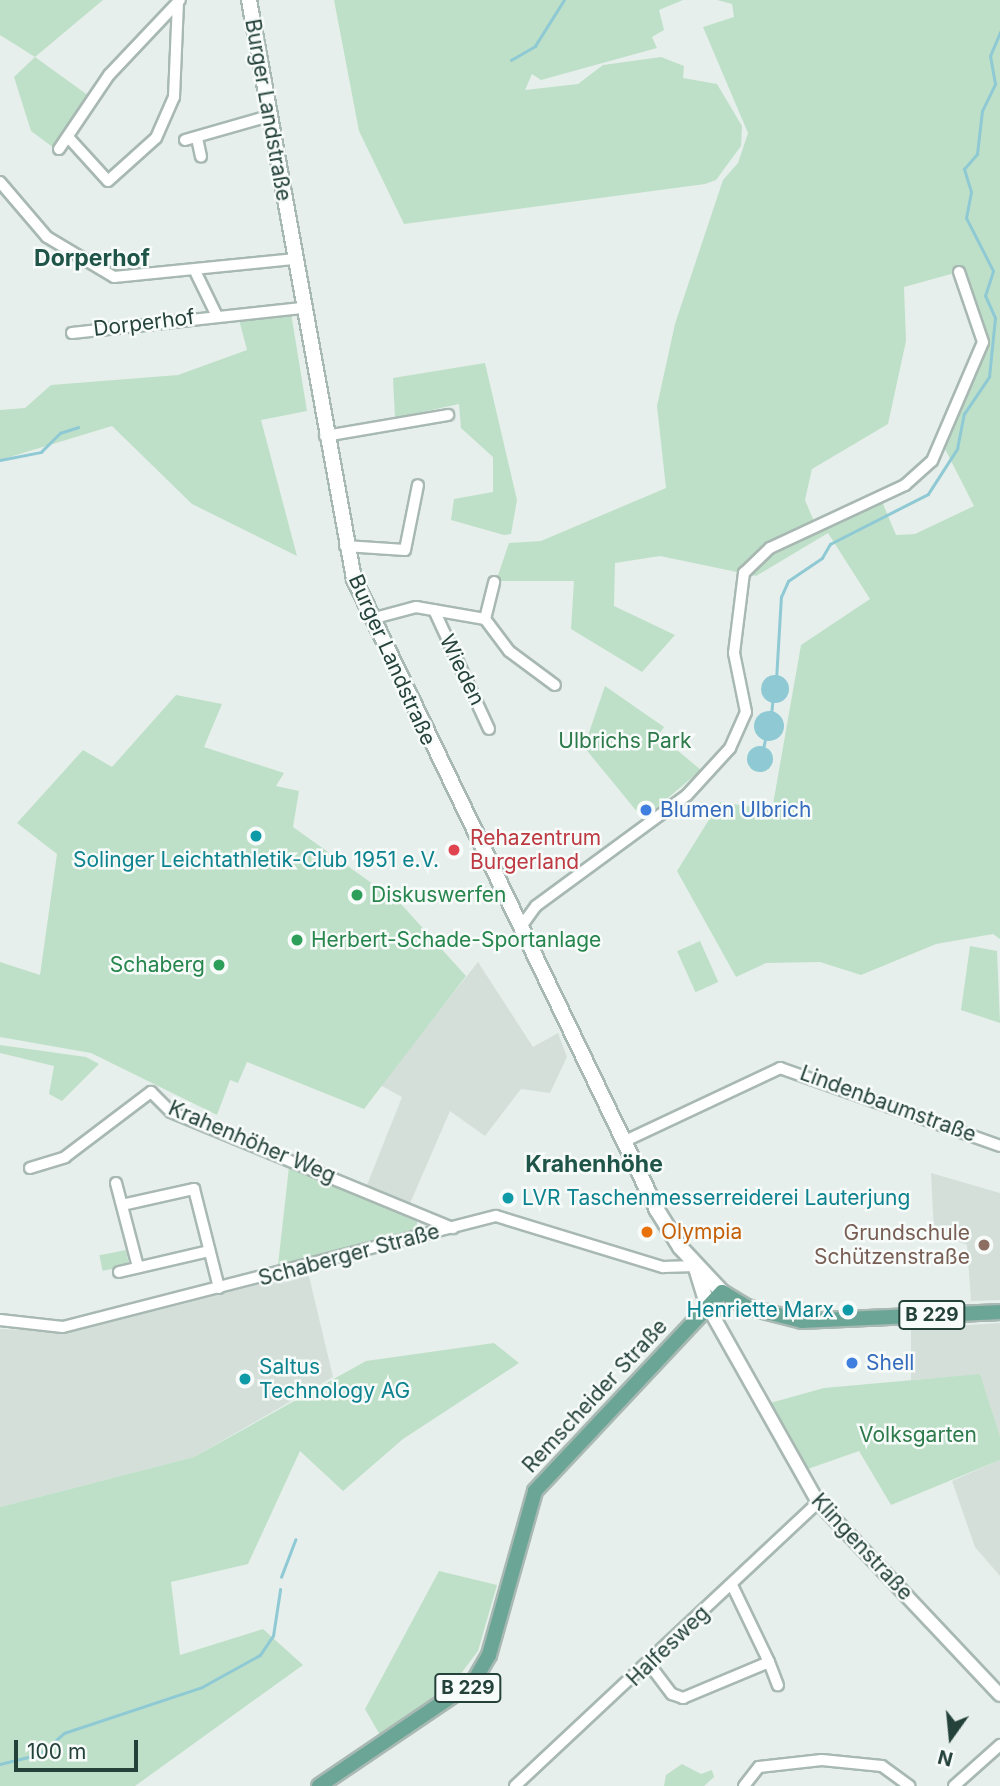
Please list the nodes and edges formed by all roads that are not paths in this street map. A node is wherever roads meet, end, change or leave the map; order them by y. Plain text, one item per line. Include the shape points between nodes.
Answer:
1 (179, 0) edge
2 (249, 0) edge
3 (269, 116) junction
4 (68, 137) junction
5 (197, 138) junction
6 (185, 140) dead end
7 (60, 149) dead end
8 (201, 157) dead end
9 (0, 182) edge
10 (293, 259) junction
11 (959, 272) dead end
12 (196, 273) junction
13 (302, 307) junction
14 (216, 314) junction
15 (72, 333) dead end
16 (448, 415) dead end
17 (324, 437) junction
18 (418, 485) dead end
19 (345, 546) junction
20 (494, 582) dead end
21 (434, 610) junction
22 (371, 619) junction
23 (485, 619) junction
24 (555, 685) dead end
25 (489, 729) dead end
26 (519, 928) junction
27 (623, 1142) junction
28 (1000, 1146) edge
29 (30, 1168) dead end
30 (116, 1183) dead end
31 (122, 1205) junction
32 (453, 1228) junction
33 (209, 1251) junction
34 (695, 1266) junction
35 (138, 1268) junction
36 (119, 1272) dead end
37 (219, 1288) junction
38 (722, 1292) junction
39 (708, 1307) junction
40 (1000, 1312) edge
41 (0, 1320) edge
42 (818, 1502) junction
43 (732, 1585) junction
44 (769, 1662) junction
45 (649, 1664) junction
46 (778, 1685) dead end
47 (1000, 1695) edge
48 (1000, 1745) edge
49 (319, 1786) edge
50 (515, 1786) edge
51 (744, 1786) edge
52 (910, 1786) edge
53 (954, 1786) edge

1 - 4 street via 109,75
1 - 4 street via 174,97 156,138 108,181
2 - 3 main road, Burger Landstraße
3 - 5 street
3 - 10 main road, Burger Landstraße
4 - 7 street
5 - 6 street
5 - 8 street
9 - 12 street, Dorperhof via 47,237 107,275
10 - 12 street, Dorperhof
10 - 13 main road, Burger Landstraße
11 - 26 street via 983,342 932,461 905,485 770,548 744,573 734,653 747,701 735,740 687,795 536,906
12 - 14 street, Dorperhof
13 - 14 street, Dorperhof
13 - 17 main road, Burger Landstraße
14 - 15 street, Dorperhof
16 - 17 street
17 - 19 main road, Burger Landstraße
18 - 19 street via 405,550
19 - 22 main road, Burger Landstraße
20 - 23 street, Wieden
21 - 22 street, Wieden via 407,608
21 - 23 street, Wieden
21 - 25 street, Wieden
22 - 26 main road, Burger Landstraße
23 - 24 street, Wieden via 509,651
26 - 27 main road, Burger Landstraße
27 - 28 street, Lindenbaumstraße via 787,1068
27 - 34 main road, Burger Landstraße via 664,1223
29 - 32 street, Krahenhöher Weg via 65,1157 151,1092 171,1112
30 - 31 street
31 - 33 street via 194,1189
31 - 35 street
32 - 34 street, Schaberger Straße via 501,1216 663,1267
32 - 37 street, Schaberger Straße
33 - 35 street
33 - 37 street
34 - 38 main road, Burger Landstraße
34 - 39 main road, Burger Landstraße
35 - 36 street
37 - 41 street, Schaberger Straße via 63,1327
38 - 39 main road, Remscheider Straße / B 229
38 - 40 main road, B 229 via 747,1307 802,1321
39 - 42 street, Klingenstraße
39 - 49 main road, Remscheider Straße / B 229 via 536,1491 489,1655 474,1681
42 - 43 street, Halfesweg
42 - 47 street, Klingenstraße
43 - 44 street
43 - 45 street, Halfesweg
44 - 45 street via 685,1698 672,1694
44 - 46 street
45 - 50 street, Halfesweg
48 - 53 street
51 - 52 street via 759,1767 822,1759 882,1766

